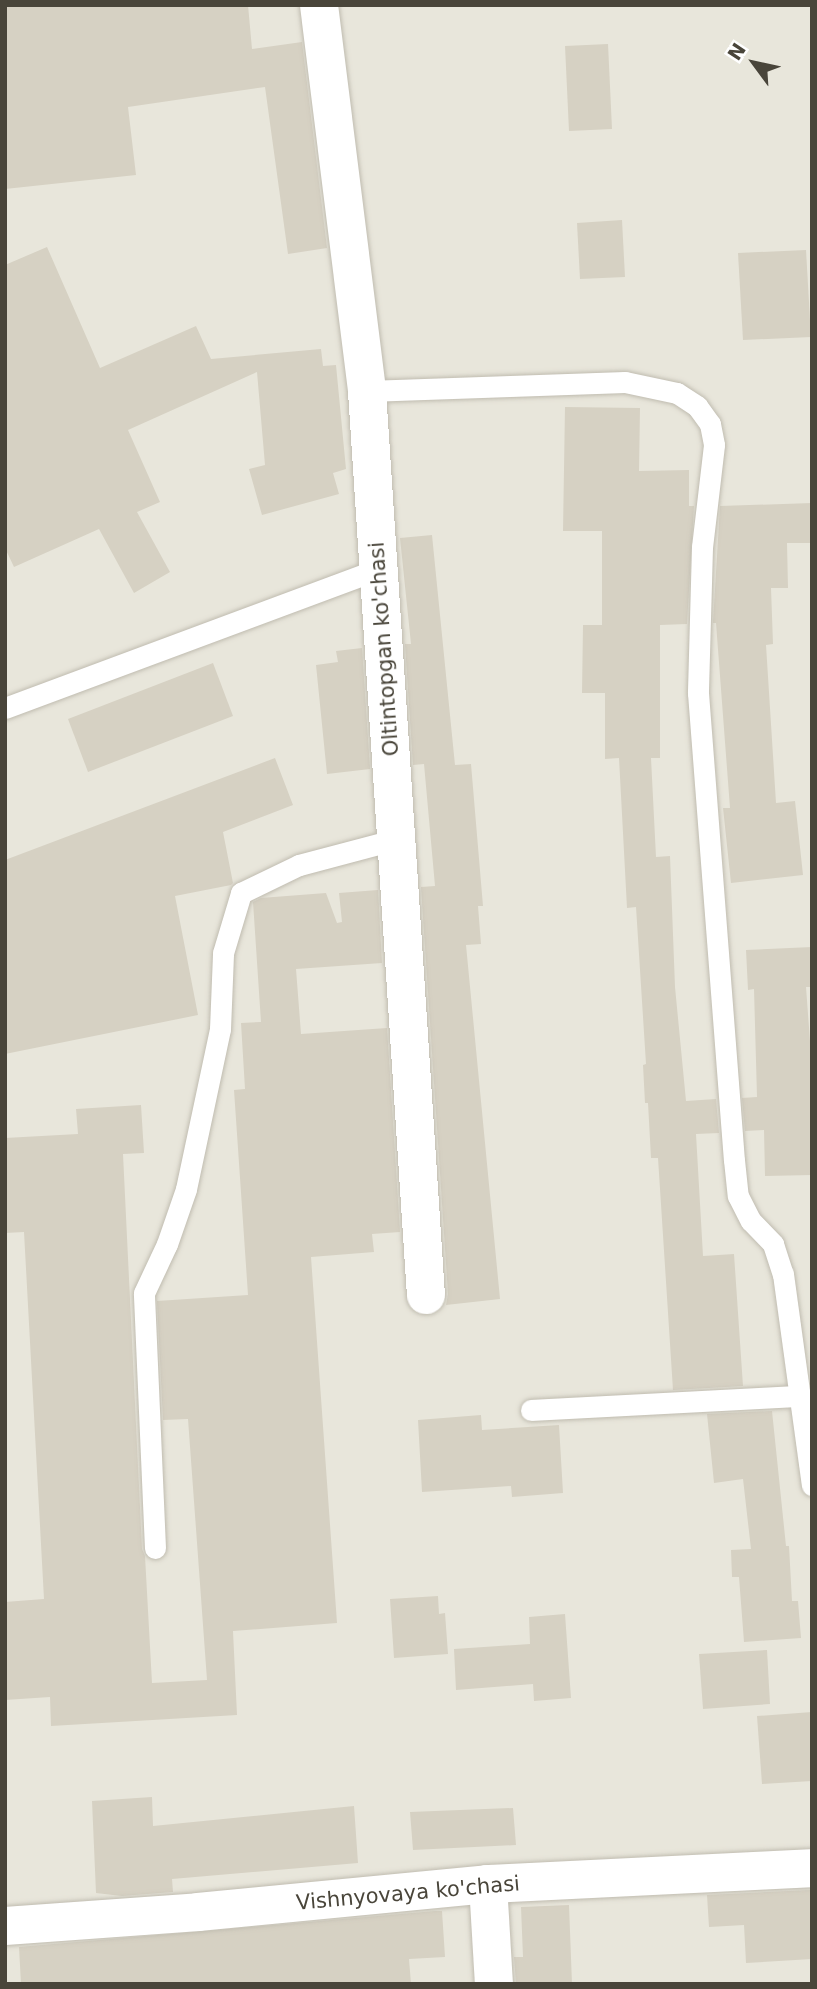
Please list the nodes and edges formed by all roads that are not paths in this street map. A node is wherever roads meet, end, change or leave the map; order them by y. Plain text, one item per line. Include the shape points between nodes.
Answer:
1 (319, 5) edge
2 (367, 391) junction
3 (377, 570) junction
4 (5, 708) edge
5 (397, 839) junction
6 (426, 1295) dead end
7 (801, 1395) junction
8 (531, 1410) dead end
9 (812, 1485) edge
10 (155, 1548) dead end
11 (812, 1868) edge
12 (488, 1884) junction
13 (5, 1926) edge
14 (494, 1984) edge

1 - 2 street, Oltintopgan ko'chasi
2 - 3 street, Oltintopgan ko'chasi
2 - 7 lane via 625,382 677,393 697,406 710,424 714,445 702,547 698,693 734,1160 738,1196 751,1221 773,1244 783,1274
3 - 4 lane
3 - 5 street, Oltintopgan ko'chasi
5 - 6 street, Oltintopgan ko'chasi
5 - 10 lane via 299,865 241,893 223,953 220,1030 186,1189 144,1293
7 - 8 lane
7 - 9 lane
11 - 12 street, Vishnyovaya ko'chasi
12 - 13 street, Vishnyovaya ko'chasi
12 - 14 street

